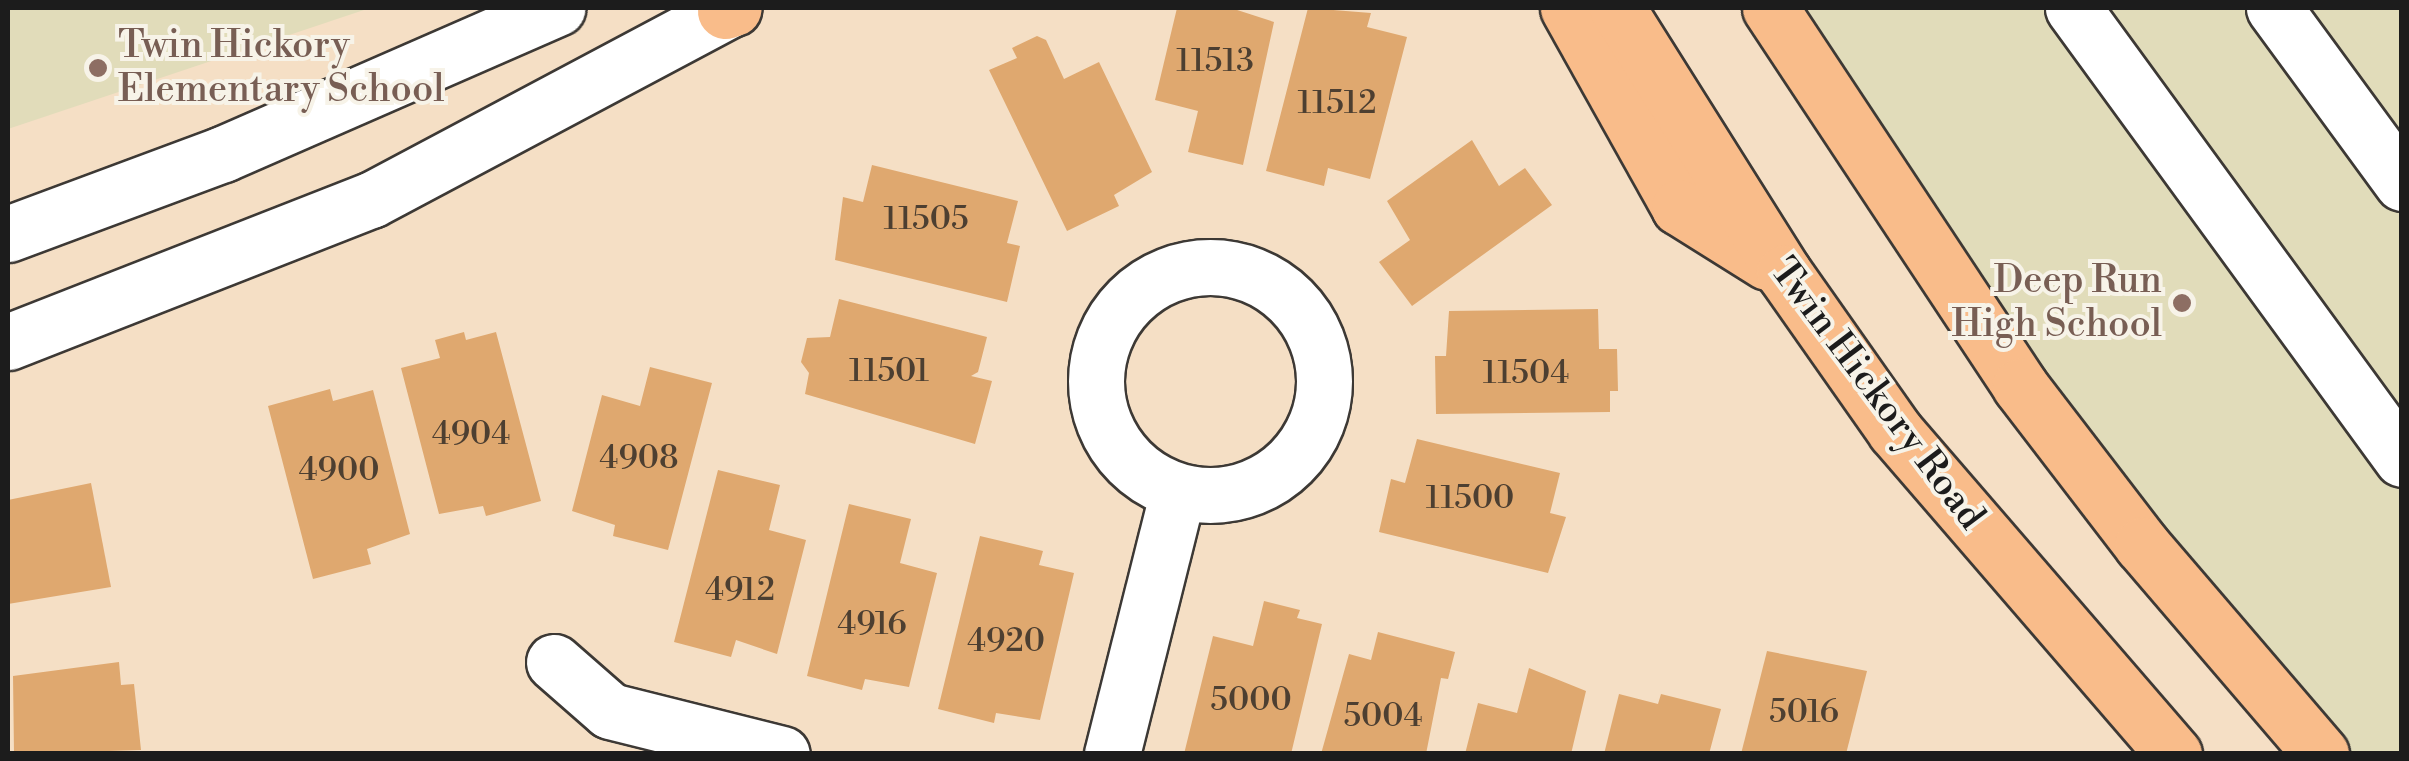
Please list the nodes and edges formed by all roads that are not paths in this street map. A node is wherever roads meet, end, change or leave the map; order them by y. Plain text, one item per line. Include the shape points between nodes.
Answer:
1 (556, 8) edge
2 (1568, 8) edge
3 (1617, 8) edge
4 (1770, 8) edge
5 (2074, 8) edge
6 (2274, 8) edge
7 (730, 9) edge
8 (2402, 183) edge
9 (8, 234) edge
10 (1784, 273) junction
11 (8, 342) edge
12 (2402, 460) edge
13 (1178, 492) junction
14 (554, 662) dead end
15 (782, 754) edge
16 (1112, 754) edge
17 (2174, 754) edge
18 (2321, 754) edge

1 - 9 street via 223,154
2 - 10 main road via 1680,206
3 - 10 main road, Twin Hickory Road
4 - 18 main road via 2020,386 2142,544
5 - 12 street
6 - 8 street
7 - 11 street via 371,200
10 - 17 main road, Twin Hickory Road via 1895,431
13 - 13 street via 1218,496 1257,487 1290,464 1313,432 1324,394 1322,354 1306,316 1278,288 1245,271 1210,266 1173,272 1141,289 1116,315 1099,348 1094,384 1119,452 1146,477
13 - 16 street
14 - 15 street via 610,711

